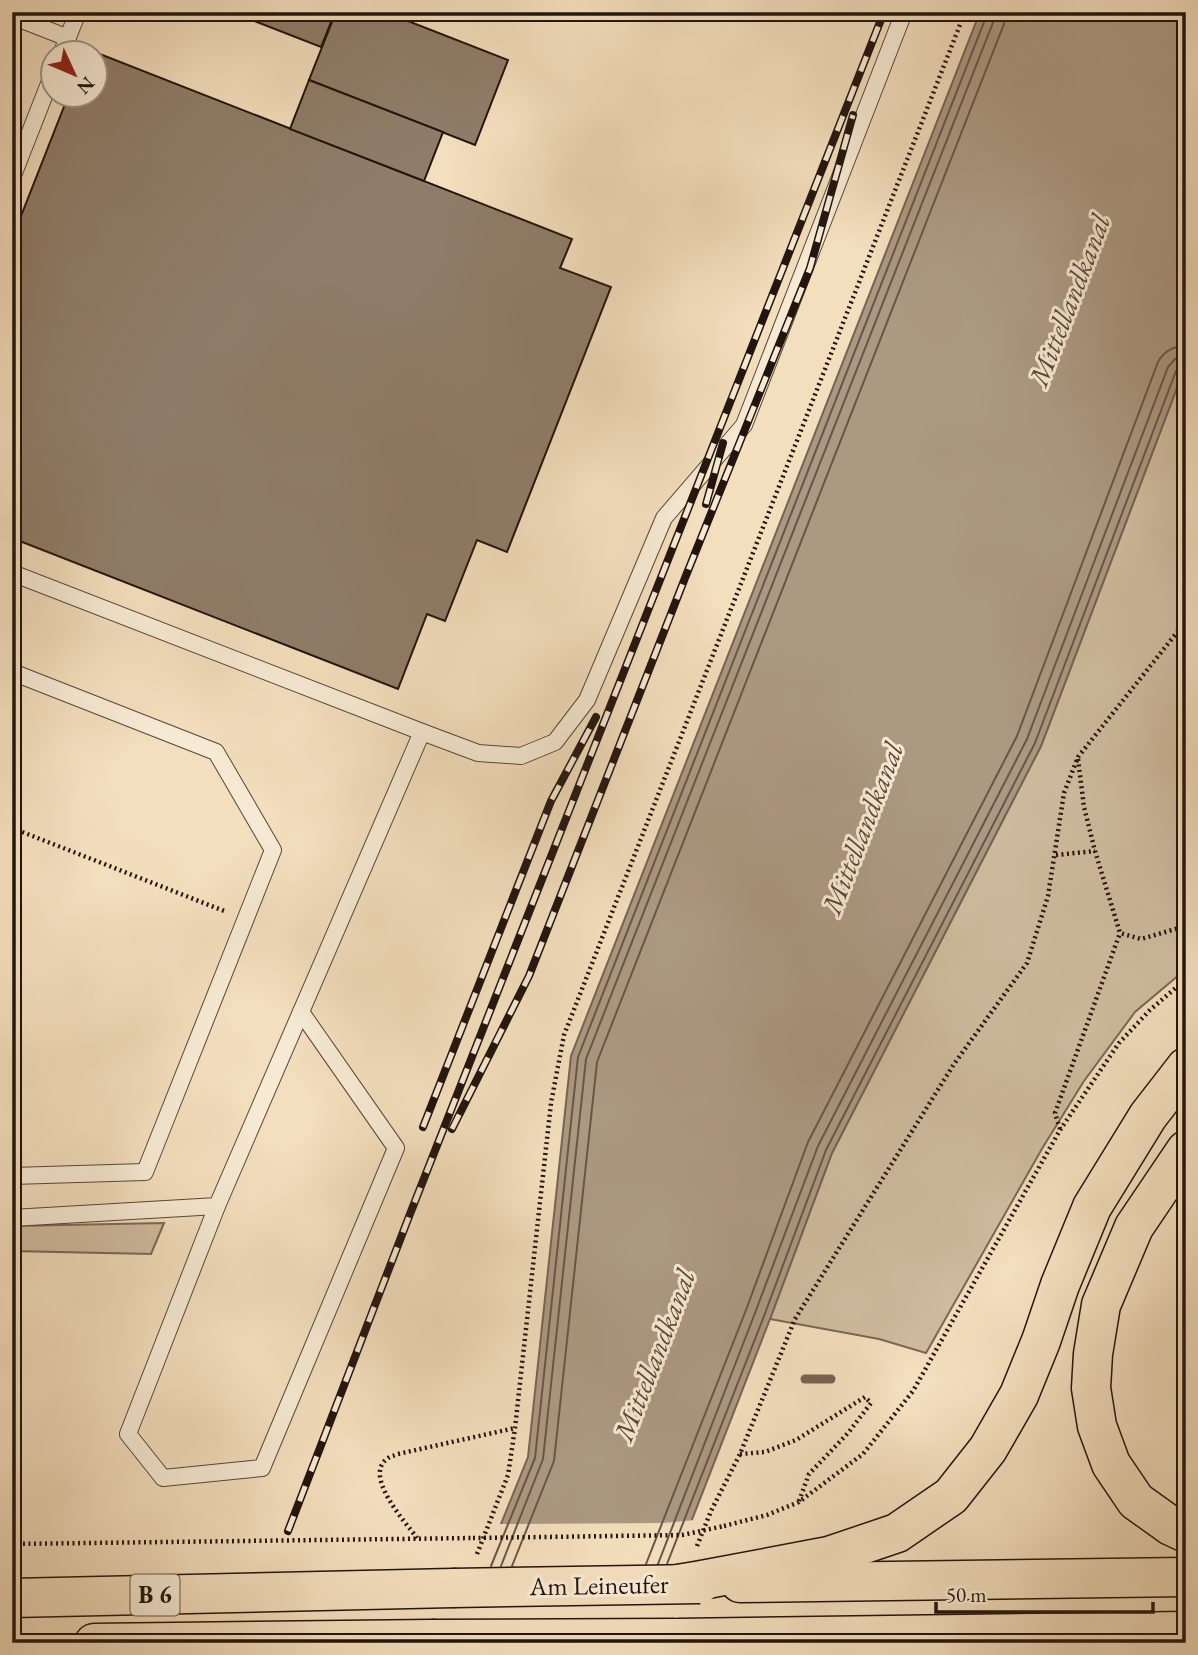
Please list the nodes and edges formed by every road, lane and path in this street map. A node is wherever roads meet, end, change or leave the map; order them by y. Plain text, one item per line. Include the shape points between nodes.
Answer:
1 (78, 12) edge
2 (904, 12) edge
3 (965, 12) edge
4 (12, 16) edge
5 (52, 38) edge
6 (68, 38) edge
7 (39, 108) edge
8 (12, 178) edge
9 (12, 573) edge
10 (1186, 621) edge
11 (12, 672) edge
12 (422, 732) junction
13 (1078, 757) junction
14 (12, 828) edge
15 (1095, 851) junction
16 (1056, 855) junction
17 (246, 920) junction
18 (1186, 926) edge
19 (1120, 933) junction
20 (1186, 979) edge
21 (301, 1012) junction
22 (1186, 1067) edge
23 (1060, 1130) junction
24 (1186, 1150) edge
25 (12, 1176) edge
26 (217, 1206) junction
27 (12, 1219) edge
28 (515, 1428) junction
29 (799, 1502) junction
30 (1186, 1533) edge
31 (417, 1538) junction
32 (12, 1544) edge
33 (463, 1576) junction
34 (1186, 1577) edge
35 (693, 1583) junction
36 (12, 1598) edge
37 (1168, 1631) edge
38 (679, 1638) junction
39 (94, 1643) edge
40 (641, 1643) edge

1 - 6 lane
2 - 12 lane via 744,425 664,518 587,700 555,742 521,756 478,753
3 - 28 path via 564,1035 551,1103
4 - 5 lane
7 - 8 lane
9 - 12 lane
10 - 13 path
11 - 17 lane via 216,752 272,850
12 - 21 lane
13 - 15 path
13 - 16 path via 1064,793
14 - 17 path
15 - 16 path
15 - 19 path
16 - 29 path via 1027,963 954,1064 794,1320 740,1454 765,1452 796,1440 865,1396 871,1403 808,1474
17 - 25 lane via 145,1172
18 - 19 path via 1141,939
19 - 23 path via 1055,1113
20 - 23 path via 1119,1043
21 - 26 lane
21 - 26 lane via 396,1147 262,1468 163,1478 128,1434
22 - 35 highway via 1148,1116 1092,1207 1019,1395 988,1449 951,1496 897,1533 853,1548
23 - 29 path via 913,1391 863,1454
24 - 30 highway via 1134,1227 1101,1305 1091,1388 1097,1426 1111,1465 1136,1501
26 - 27 lane
28 - 31 path via 386,1459 380,1467 380,1480
28 - 33 path via 508,1475
29 - 31 path, bridge via 768,1515 682,1535
31 - 32 path
33 - 35 highway, Am Leineufer / B 6, bridge
33 - 36 highway, Am Leineufer / B 6
34 - 35 highway, Am Leineufer / B 6
37 - 38 highway, Am Leineufer / B 6
38 - 39 highway, Am Leineufer / B 6, bridge
38 - 40 highway, bridge

